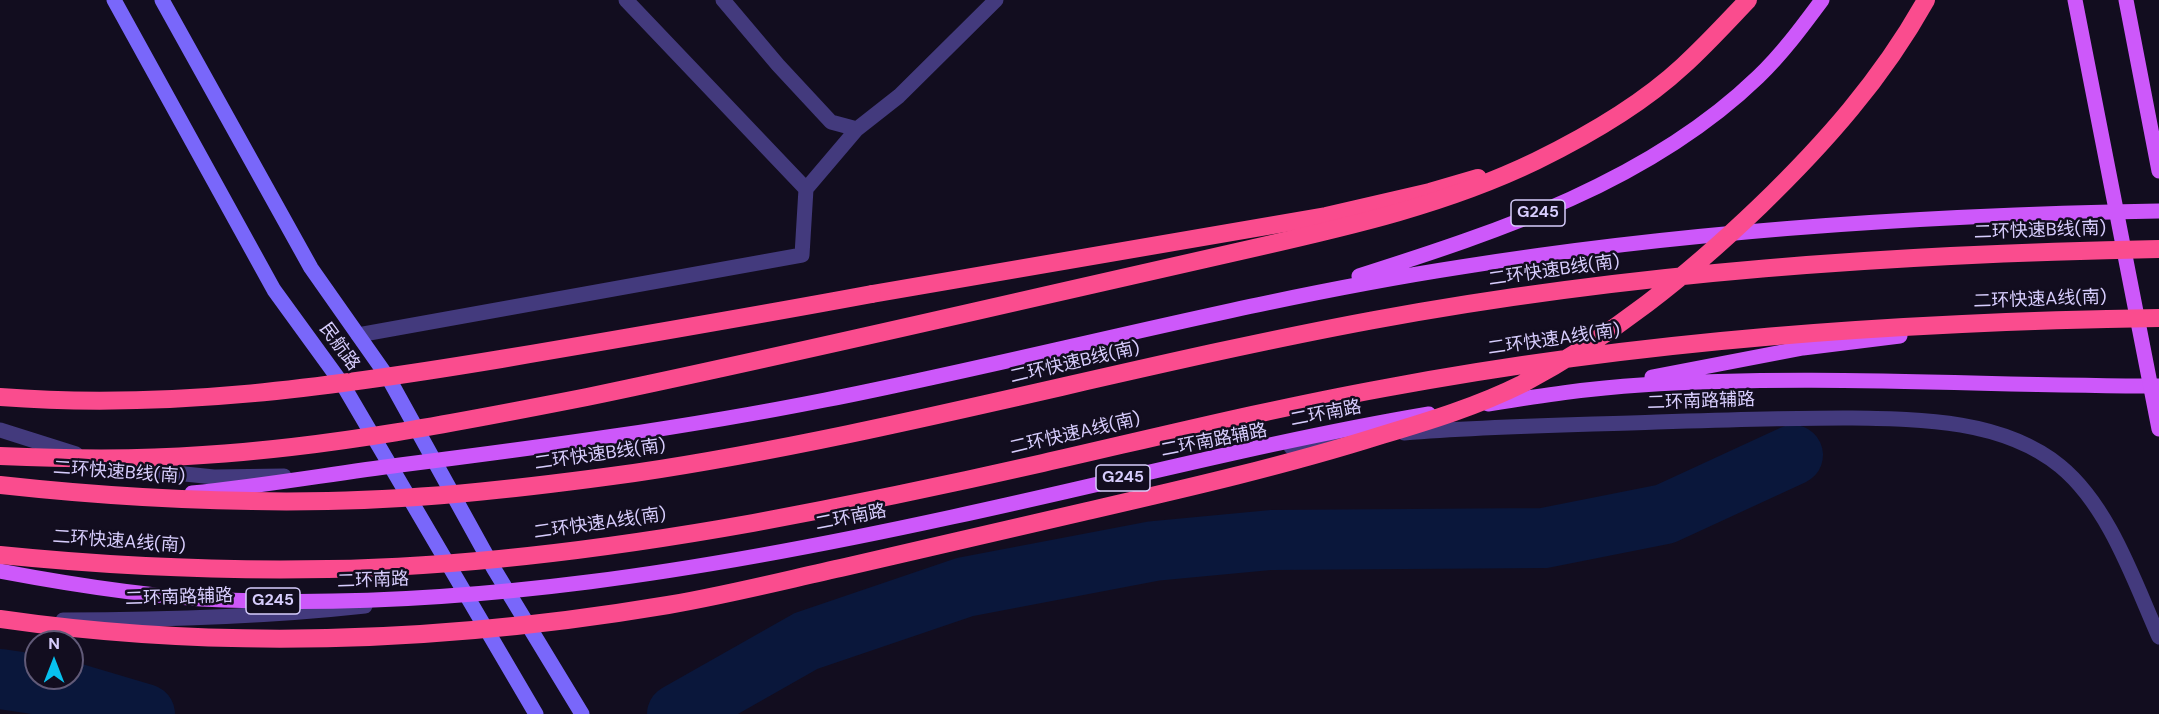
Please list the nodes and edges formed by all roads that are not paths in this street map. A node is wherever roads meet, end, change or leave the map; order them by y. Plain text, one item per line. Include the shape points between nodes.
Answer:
1 (114, 0) edge
2 (162, 0) edge
3 (626, 0) edge
4 (723, 0) edge
5 (996, 0) edge
6 (1748, 0) edge
7 (1822, 0) edge
8 (1926, 0) edge
9 (2075, 0) edge
10 (2126, 0) edge
11 (857, 129) junction
12 (1538, 160) junction
13 (2159, 171) edge
14 (806, 189) junction
15 (2159, 211) edge
16 (2159, 249) edge
17 (2159, 318) edge
18 (1193, 319) junction
19 (2159, 326) edge
20 (358, 335) junction
21 (2159, 387) edge
22 (1572, 392) junction
23 (0, 397) edge
24 (2159, 429) edge
25 (0, 430) edge
26 (0, 456) edge
27 (435, 461) junction
28 (391, 466) junction
29 (1137, 475) junction
30 (0, 485) edge
31 (0, 493) edge
32 (0, 555) edge
33 (0, 571) edge
34 (508, 591) junction
35 (466, 595) junction
36 (0, 618) edge
37 (2159, 638) edge
38 (536, 714) edge
39 (582, 714) edge

1 - 28 main road, 民航路 via 274,290 343,385
2 - 20 main road, 民航路 via 311,268
3 - 14 street
4 - 11 street via 831,122
5 - 11 street via 899,96
6 - 12 highway, bridge via 1680,69 1591,132
7 - 18 main road, G245 via 1758,77 1706,120 1641,163 1559,205 1460,244 1338,282
8 - 36 highway, bridge via 1876,77 1830,135 1685,274 1607,334 1563,361 1516,387 1411,426 1245,474 786,580 605,615 401,634 272,638 157,635
9 - 24 main road, bridge
10 - 13 main road
11 - 14 street
12 - 23 highway, bridge via 1430,192 1326,216 403,375 219,398 124,401
12 - 26 highway, bridge via 1429,204 1332,230 718,369 480,418 342,441 206,455 135,459
14 - 20 street via 802,255
15 - 18 main road via 1858,222 1650,241 1403,276
16 - 30 highway, 二环快速B线(南), bridge via 1860,260 1546,292 1288,337 833,438 534,486 332,501 231,501
17 - 32 highway, 二环快速A线(南), bridge via 1865,329 1568,358 1302,404 847,505 646,541 542,554 438,564 252,570
18 - 27 main road, G245 via 772,411
19 - 22 main road via 1989,329 1857,340
20 - 27 main road, 民航路 via 389,379
21 - 22 main road, 二环南路 / G245 via 1823,380 1642,385
22 - 29 main road, 二环南路 / G245 via 1309,436
25 - 28 street via 84,457 146,470 214,477 295,476
27 - 28 main road, G245
27 - 34 main road, 民航路
28 - 31 main road, G245 via 192,494 48,497
28 - 35 main road, 民航路
29 - 34 main road, 二环南路 / G245 via 753,557
29 - 37 street, 二环南路辅路 via 1292,447 1455,429 1817,418 1939,423 2020,442 2060,466 2078,483 2108,527
33 - 35 main road, 二环南路 / G245 via 132,592 221,600 317,602
34 - 35 main road, 二环南路 / G245
34 - 39 main road, 民航路
35 - 36 street, 二环南路辅路 via 243,616 144,620
35 - 38 main road, 民航路

